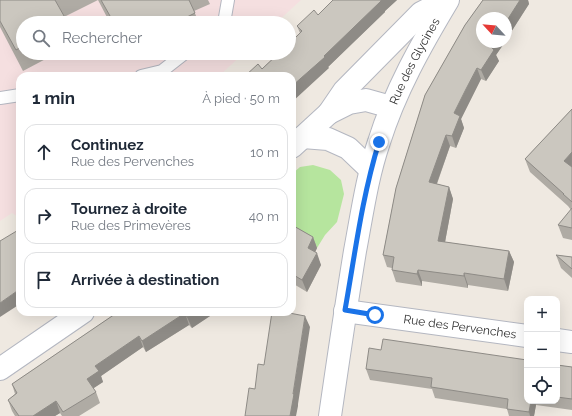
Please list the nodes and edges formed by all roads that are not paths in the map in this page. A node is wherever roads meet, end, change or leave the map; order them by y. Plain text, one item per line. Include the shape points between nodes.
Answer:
1 (228, 0) edge
2 (447, 0) edge
3 (225, 16) edge
4 (176, 60) edge
5 (158, 72) edge
6 (16, 96) edge
7 (0, 98) edge
8 (391, 107) junction
9 (329, 113) junction
10 (297, 142) edge
11 (370, 169) junction
12 (345, 310) junction
13 (77, 316) edge
14 (524, 336) edge
15 (560, 340) edge
16 (572, 342) edge
17 (0, 370) edge
18 (330, 416) edge

1 - 3 lane
2 - 8 street, Rue des Glycines
2 - 9 street, Rue des Glycines via 421,13 344,91
4 - 5 lane
6 - 7 lane
8 - 9 street, Rue des Glycines via 366,100 349,103
8 - 11 street
9 - 10 street, Rue des Glycines
10 - 11 street, Rue des Glycines via 328,139 348,148
11 - 12 street
12 - 14 street, Rue des Pervenches
12 - 18 street
13 - 17 street
15 - 16 street

